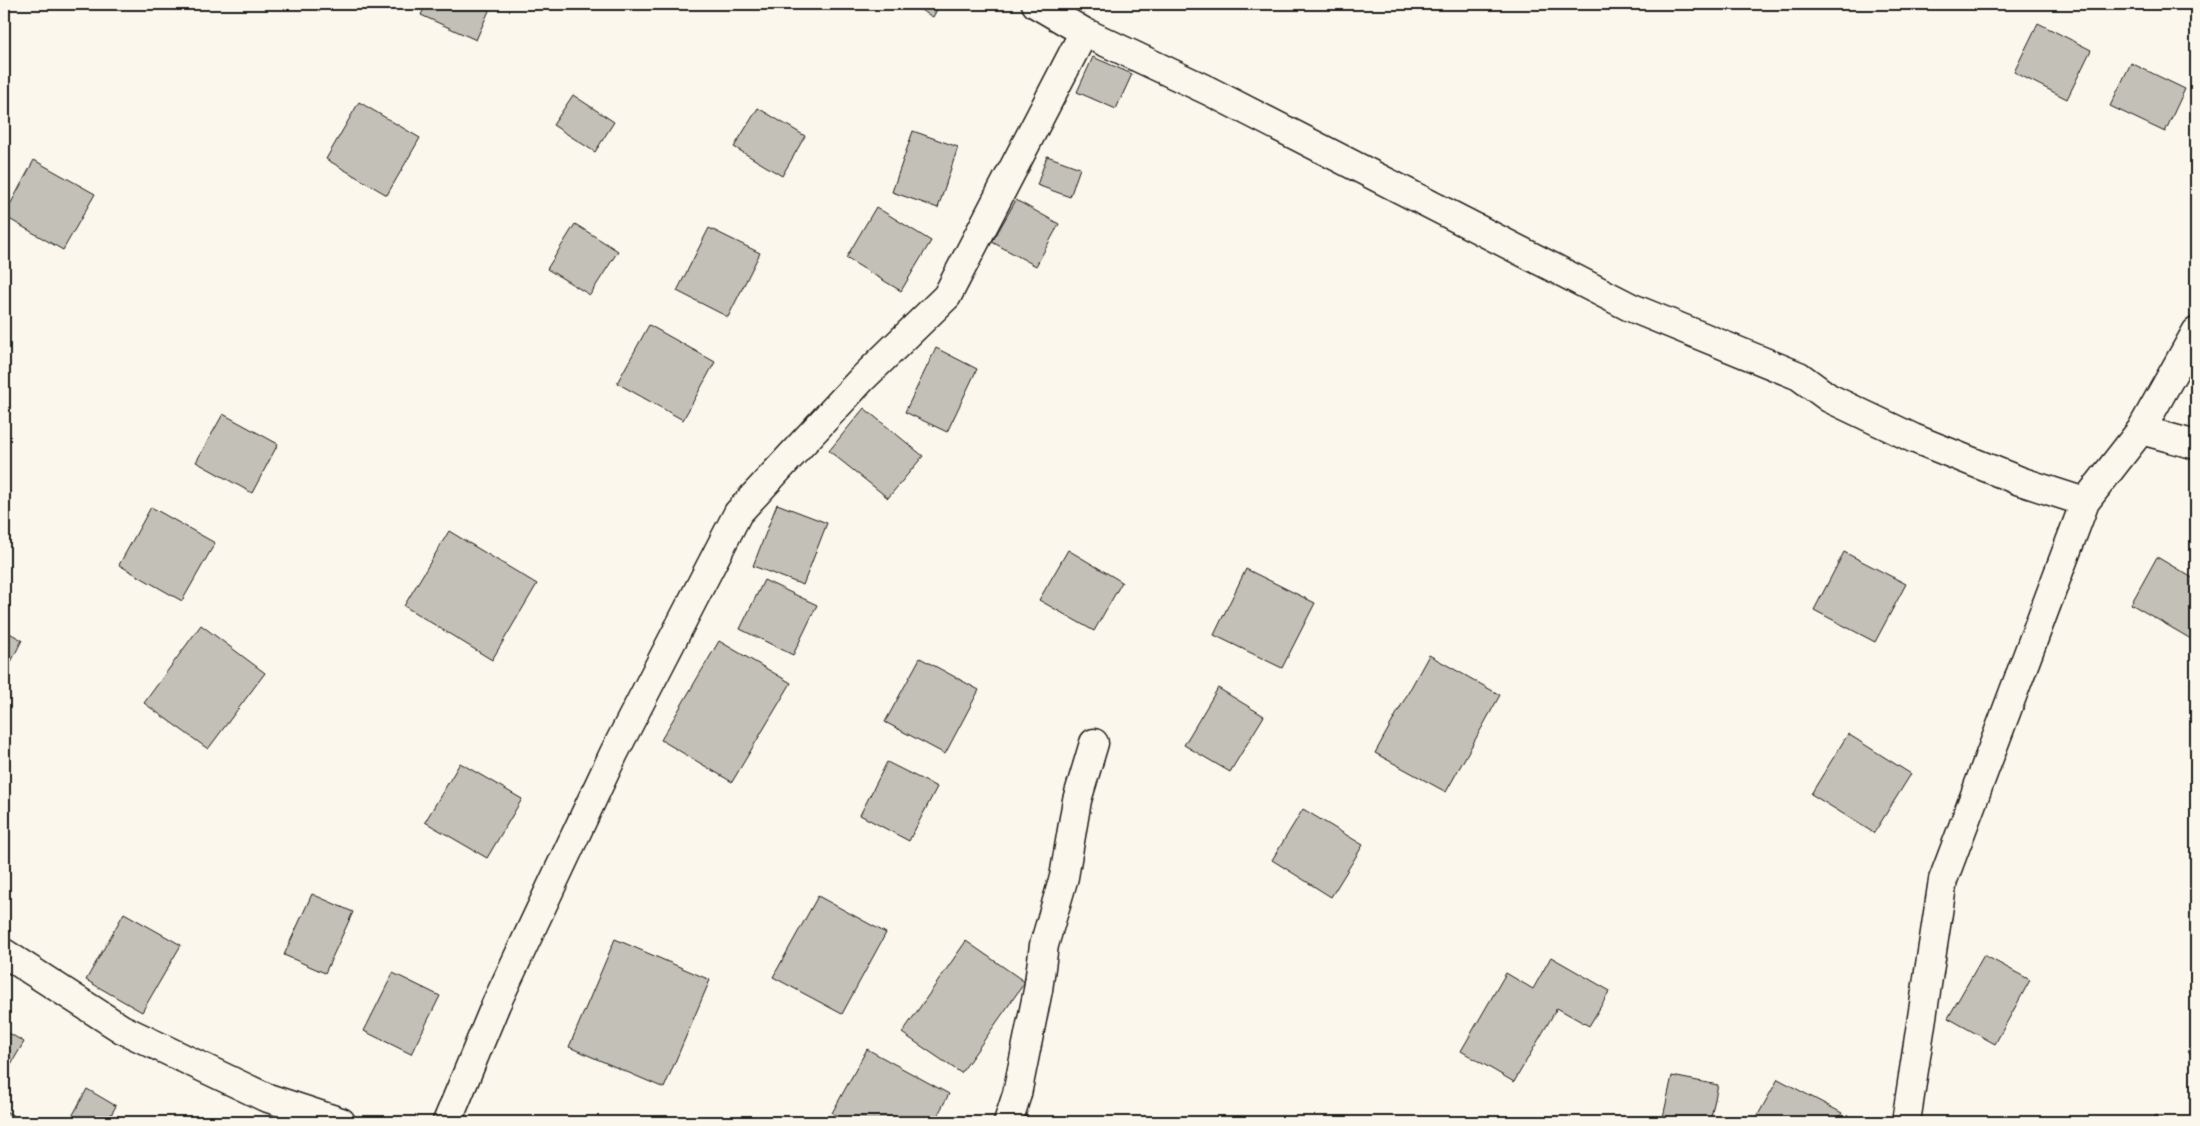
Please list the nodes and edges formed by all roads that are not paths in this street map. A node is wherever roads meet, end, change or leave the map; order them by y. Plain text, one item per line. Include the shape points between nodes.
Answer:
1 (1036, 4) edge
2 (1084, 32) junction
3 (2196, 332) edge
4 (2141, 430) junction
5 (2196, 445) edge
6 (2085, 502) junction
7 (1094, 743) dead end
8 (4, 953) edge
9 (341, 1122) edge
10 (447, 1122) edge
11 (1008, 1122) edge
12 (1906, 1122) edge

1 - 2 street
2 - 6 street via 1209,91 1630,307 1799,376 1829,398 1913,438 2020,481
2 - 10 street via 947,296 861,380 738,512 614,753 496,1004
3 - 4 street
4 - 5 street
4 - 6 street
6 - 12 street via 1943,880
7 - 11 street via 1077,800 1064,876 1044,945 1017,1094
8 - 9 street via 122,1029 265,1097

